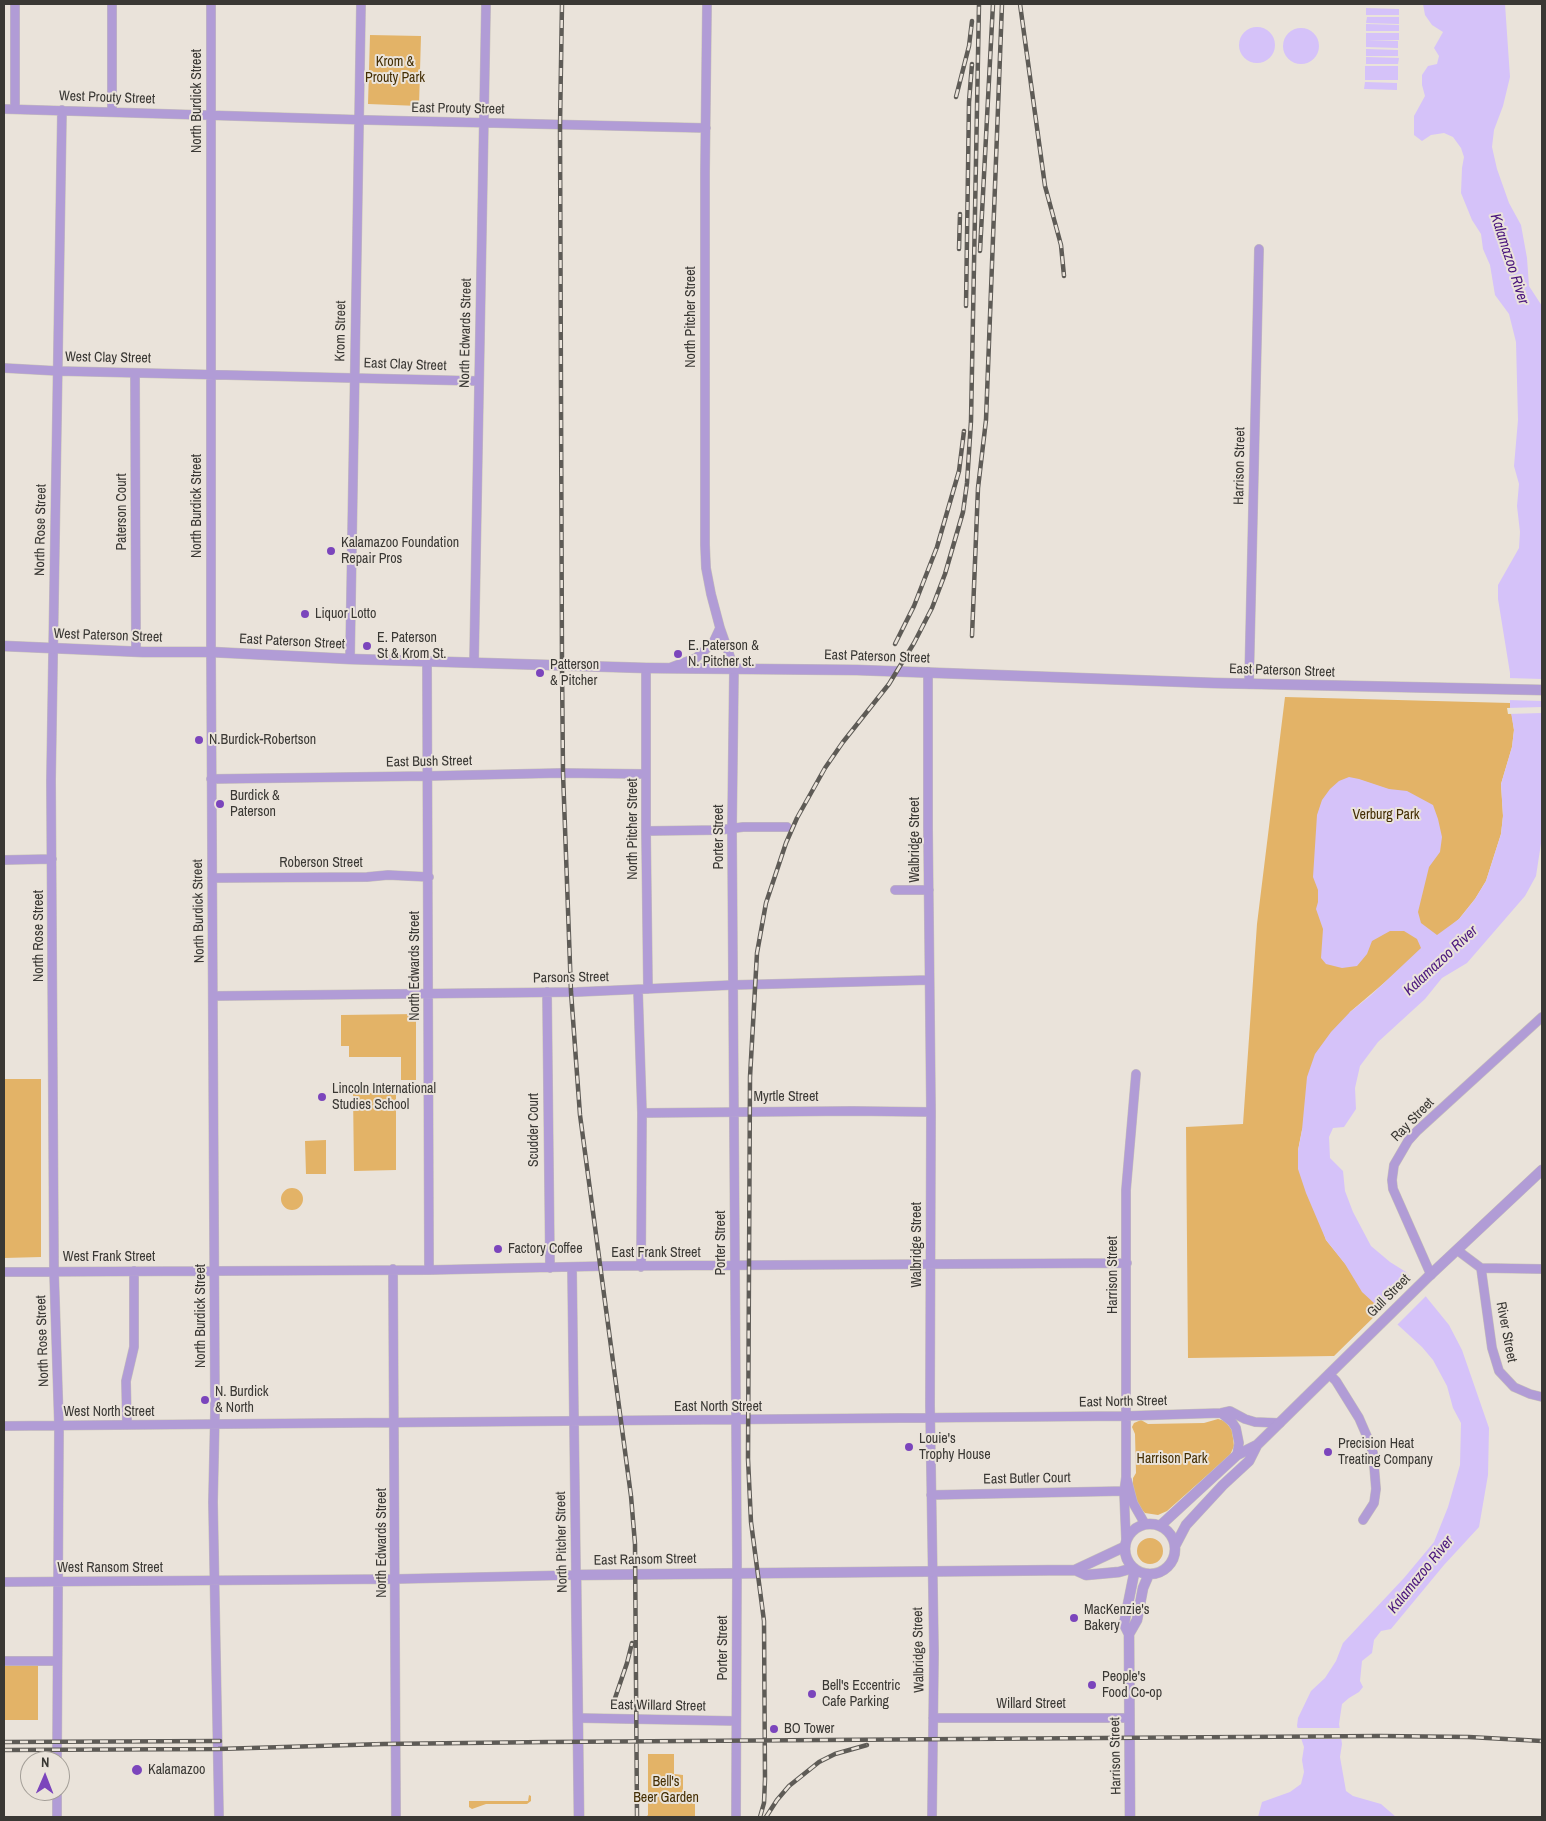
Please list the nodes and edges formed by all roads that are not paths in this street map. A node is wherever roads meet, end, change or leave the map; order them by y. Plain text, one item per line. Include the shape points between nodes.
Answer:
1 (15, 4) edge
2 (112, 4) edge
3 (211, 4) edge
4 (361, 4) edge
5 (486, 4) edge
6 (706, 4) edge
7 (4, 109) edge
8 (15, 109) junction
9 (62, 110) junction
10 (112, 111) junction
11 (210, 115) junction
12 (358, 120) junction
13 (484, 123) junction
14 (706, 128) junction
15 (1258, 249) dead end
16 (4, 368) edge
17 (58, 371) junction
18 (135, 373) junction
19 (211, 374) junction
20 (354, 378) junction
21 (478, 381) junction
22 (720, 628) junction
23 (4, 646) edge
24 (53, 648) junction
25 (136, 651) junction
26 (211, 652) junction
27 (350, 659) junction
28 (427, 661) junction
29 (474, 663) junction
30 (646, 668) junction
31 (669, 668) junction
32 (734, 668) junction
33 (928, 672) junction
34 (1249, 684) junction
35 (1542, 690) edge
36 (646, 774) junction
37 (428, 776) junction
38 (211, 779) junction
39 (787, 827) dead end
40 (732, 829) junction
41 (646, 831) junction
42 (52, 859) junction
43 (4, 860) edge
44 (429, 877) junction
45 (212, 878) junction
46 (895, 890) dead end
47 (929, 890) junction
48 (929, 980) junction
49 (733, 985) junction
50 (648, 989) junction
51 (638, 990) junction
52 (547, 992) junction
53 (428, 994) junction
54 (213, 996) junction
55 (1542, 1018) edge
56 (1136, 1074) dead end
57 (734, 1112) junction
58 (931, 1112) junction
59 (642, 1113) junction
60 (1542, 1170) edge
61 (1457, 1250) junction
62 (1127, 1263) junction
63 (930, 1265) junction
64 (572, 1267) junction
65 (641, 1267) junction
66 (735, 1267) junction
67 (550, 1268) junction
68 (1481, 1268) junction
69 (393, 1269) junction
70 (1542, 1269) edge
71 (429, 1270) junction
72 (54, 1271) junction
73 (134, 1271) junction
74 (215, 1271) junction
75 (4, 1272) edge
76 (1429, 1276) junction
77 (1329, 1374) junction
78 (1542, 1397) edge
79 (1220, 1413) junction
80 (1125, 1416) junction
81 (930, 1418) junction
82 (736, 1420) junction
83 (574, 1422) junction
84 (395, 1423) junction
85 (215, 1424) junction
86 (1280, 1424) junction
87 (127, 1425) junction
88 (4, 1426) edge
89 (59, 1426) junction
90 (1257, 1445) junction
91 (1237, 1455) junction
92 (1126, 1477) junction
93 (1125, 1491) junction
94 (931, 1495) junction
95 (1363, 1520) dead end
96 (1145, 1524) junction
97 (1160, 1526) junction
98 (1125, 1543) junction
99 (1175, 1546) junction
100 (1134, 1569) junction
101 (1075, 1570) junction
102 (931, 1571) junction
103 (736, 1572) junction
104 (1149, 1574) junction
105 (576, 1575) junction
106 (396, 1579) junction
107 (216, 1581) junction
108 (4, 1582) edge
109 (58, 1582) junction
110 (1129, 1634) junction
111 (4, 1661) edge
112 (57, 1661) junction
113 (578, 1718) junction
114 (933, 1718) junction
115 (1129, 1718) junction
116 (736, 1721) junction
117 (56, 1751) edge
118 (57, 1801) edge
119 (57, 1817) edge
120 (219, 1817) edge
121 (396, 1817) edge
122 (579, 1817) edge
123 (736, 1817) edge
124 (932, 1817) edge
125 (1130, 1817) edge

1 - 8 street
2 - 10 street
3 - 11 street, North Burdick Street
4 - 12 street, Krom Street
5 - 13 street, North Edwards Street
6 - 14 street, North Pitcher Street
7 - 8 street, West Prouty Street
8 - 9 street, West Prouty Street
9 - 10 street, West Prouty Street
9 - 17 street, North Rose Street
10 - 11 street, West Prouty Street
11 - 12 street, East Prouty Street
11 - 19 street, North Burdick Street
12 - 13 street, East Prouty Street
12 - 20 street, Krom Street
13 - 14 street, East Prouty Street
13 - 21 street, North Edwards Street
14 - 22 street, North Pitcher Street via 705,546 706,568
15 - 34 street, Harrison Street
16 - 17 street, West Clay Street
17 - 18 street, West Clay Street
17 - 24 street, North Rose Street
18 - 19 street, West Clay Street
18 - 25 street, Paterson Court
19 - 20 street, East Clay Street
19 - 26 street, North Burdick Street
20 - 21 street, East Clay Street
20 - 27 street, Krom Street
21 - 29 street, North Edwards Street
22 - 31 street via 713,643 696,658
22 - 32 street, North Pitcher Street
23 - 24 street, West Paterson Street
24 - 25 street, West Paterson Street
24 - 42 street, North Rose Street
25 - 26 street, West Paterson Street
26 - 27 street, East Paterson Street
26 - 38 street, North Burdick Street
27 - 28 street, East Paterson Street
28 - 29 street, East Paterson Street
28 - 37 street, North Edwards Street
29 - 30 street, East Paterson Street
30 - 31 street, East Paterson Street
30 - 36 street, North Pitcher Street
31 - 32 street, East Paterson Street
32 - 33 street, East Paterson Street
32 - 40 street, Porter Street
33 - 34 street, East Paterson Street
33 - 47 street, Walbridge Street
34 - 35 street, East Paterson Street
36 - 37 street, East Bush Street
36 - 41 street, North Pitcher Street
37 - 38 street, East Bush Street
37 - 44 street, North Edwards Street
38 - 45 street, North Burdick Street
39 - 40 street
40 - 41 street
40 - 49 street, Porter Street
41 - 50 street, North Pitcher Street
42 - 43 street
42 - 72 street, North Rose Street
44 - 45 street, Roberson Street
44 - 53 street, North Edwards Street
45 - 54 street, North Burdick Street
46 - 47 street
47 - 48 street, Walbridge Street
48 - 49 street, Parsons Street
48 - 58 street, Walbridge Street
49 - 50 street, Parsons Street
49 - 57 street, Porter Street
50 - 51 street, Parsons Street
51 - 52 street, Parsons Street
51 - 59 street
52 - 53 street, Parsons Street
52 - 67 street, Scudder Court
53 - 54 street, Parsons Street
53 - 71 street, North Edwards Street
54 - 74 street, North Burdick Street
55 - 76 street, Ray Street via 1417,1131 1394,1165 1393,1189
56 - 62 street, Harrison Street via 1126,1190
57 - 58 street, Myrtle Street
57 - 59 street, Myrtle Street
57 - 66 street, Porter Street
58 - 63 street, Walbridge Street
59 - 65 street
60 - 61 street, Gull Street
61 - 68 street
61 - 76 street, Gull Street
62 - 63 street, East Frank Street
62 - 80 street, Harrison Street
63 - 66 street, East Frank Street
63 - 81 street, Walbridge Street
64 - 65 street, East Frank Street
64 - 67 street, East Frank Street
64 - 83 street, North Pitcher Street
65 - 66 street, East Frank Street
66 - 82 street, Porter Street
67 - 71 street, East Frank Street
68 - 70 street
68 - 78 street, River Street via 1495,1361 1503,1377 1521,1391
69 - 71 street, East Frank Street
69 - 74 street, East Frank Street
69 - 84 street, North Edwards Street
72 - 73 street, West Frank Street
72 - 75 street, West Frank Street
72 - 89 street, North Rose Street
73 - 74 street, West Frank Street
73 - 87 street via 134,1346 126,1381
74 - 85 street, North Burdick Street
76 - 77 street, Gull Street
77 - 86 street, Gull Street
77 - 95 street via 1359,1418 1373,1453 1374,1503
79 - 80 street, East North Street
79 - 86 street, East North Street via 1230,1411 1255,1422
79 - 91 street via 1236,1428
80 - 81 street, East North Street
80 - 92 street, Harrison Street
81 - 82 street, East North Street
81 - 94 street, Walbridge Street
82 - 83 street, East North Street
82 - 103 street, Porter Street
83 - 84 street, East North Street
83 - 105 street, North Pitcher Street
84 - 85 street, East North Street
84 - 106 street, North Edwards Street
85 - 87 street, West North Street
85 - 107 street, North Burdick Street
86 - 90 street, Gull Street
87 - 89 street, West North Street
88 - 89 street, West North Street
89 - 109 street, North Rose Street
90 - 91 street, Gull Street
90 - 99 street, Gull Street via 1249,1461 1186,1525
91 - 97 street, Gull Street
92 - 93 street, Harrison Street
92 - 96 street, Harrison Street via 1133,1503
93 - 94 street, East Butler Court
93 - 98 street, Harrison Street
94 - 102 street, Walbridge Street
96 - 97 street
96 - 98 street via 1130,1532
97 - 99 street via 1168,1530
98 - 100 street via 1125,1555
98 - 101 street, East Ransom Street
99 - 104 street via 1175,1554 1166,1569
100 - 101 street, East Ransom Street via 1086,1575
100 - 104 street
100 - 110 street, Harrison Street via 1124,1624
101 - 102 street, East Ransom Street
102 - 103 street, East Ransom Street
102 - 114 street, Walbridge Street
103 - 105 street, East Ransom Street
103 - 116 street, Porter Street
104 - 110 street, Harrison Street via 1137,1620
105 - 106 street, East Ransom Street
105 - 113 street, North Pitcher Street
106 - 107 street, East Ransom Street
106 - 121 street, North Edwards Street
107 - 109 street, West Ransom Street
107 - 120 street, North Burdick Street
108 - 109 street, West Ransom Street
109 - 112 street, North Rose Street
110 - 115 street, Harrison Street
111 - 112 street
112 - 117 street, North Rose Street
113 - 116 street, East Willard Street
113 - 122 street, North Pitcher Street
114 - 115 street, Willard Street
114 - 124 street, Walbridge Street
115 - 125 street, Harrison Street
116 - 123 street, Porter Street
118 - 119 street

